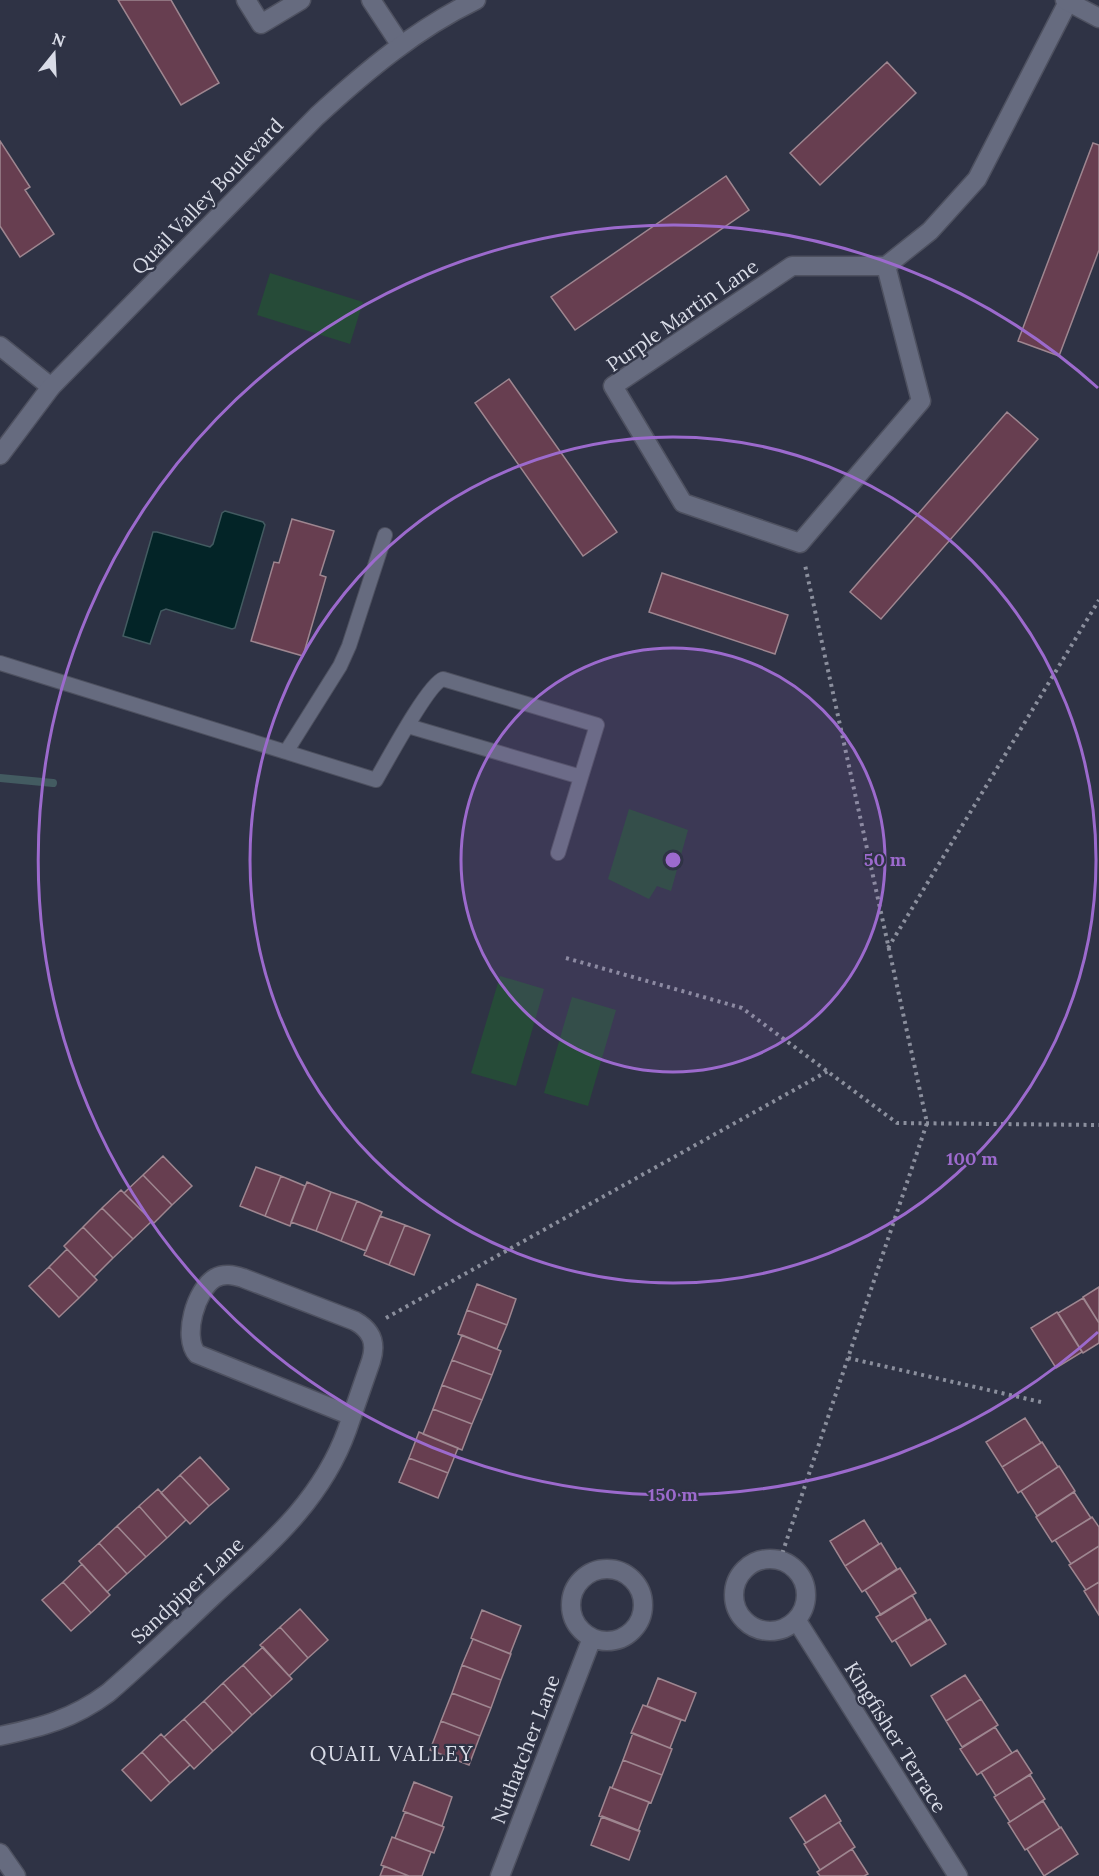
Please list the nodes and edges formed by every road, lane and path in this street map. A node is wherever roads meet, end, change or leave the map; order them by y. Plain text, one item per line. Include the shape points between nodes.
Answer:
1 (246, 0) edge
2 (301, 0) edge
3 (371, 0) edge
4 (476, 0) edge
5 (1068, 0) edge
6 (1099, 18) edge
7 (400, 44) junction
8 (886, 266) junction
9 (0, 346) edge
10 (51, 387) junction
11 (0, 455) edge
12 (385, 535) dead end
13 (800, 543) junction
14 (1099, 600) edge
15 (0, 663) edge
16 (408, 726) junction
17 (286, 752) junction
18 (581, 777) junction
19 (558, 853) dead end
20 (888, 948) junction
21 (566, 958) dead end
22 (828, 1071) junction
23 (927, 1123) junction
24 (1099, 1125) edge
25 (366, 1329) junction
26 (848, 1358) junction
27 (1041, 1402) dead end
28 (352, 1416) junction
29 (780, 1560) junction
30 (796, 1621) junction
31 (592, 1638) junction
32 (0, 1736) edge
33 (0, 1853) edge
34 (16, 1876) edge
35 (500, 1876) edge
36 (958, 1876) edge

1 - 2 street via 261,24
3 - 7 street
4 - 7 street, Quail Valley Boulevard
5 - 6 street
5 - 8 street via 977,179 930,231
7 - 10 street, Quail Valley Boulevard via 309,124
8 - 13 street via 921,401
8 - 13 street, Purple Martin Lane via 792,266 613,386 683,503
9 - 10 street
10 - 11 street, Quail Valley Boulevard
12 - 17 lane via 340,666
13 - 20 path
14 - 20 path
15 - 17 lane
16 - 17 lane via 376,780
16 - 18 lane
16 - 18 lane via 437,682 454,681 597,725
18 - 19 lane
20 - 23 path
21 - 22 path via 742,1008
22 - 23 path via 897,1123
22 - 25 path
23 - 24 path
23 - 26 path
25 - 28 street, Sandpiper Lane via 373,1337 374,1351
25 - 28 street via 335,1312 228,1274 216,1277 204,1289 190,1329 191,1345 200,1356
26 - 27 path
26 - 29 path
28 - 32 street, Sandpiper Lane via 328,1471 297,1514 125,1678 93,1704 70,1716
29 - 30 street via 798,1571 807,1590
29 - 30 street via 761,1559 747,1567 736,1581 735,1606 744,1620 759,1629 780,1630
30 - 36 street, Kingfisher Terrace
31 - 31 street via 581,1631 572,1616 573,1591 583,1578 598,1569 626,1574 640,1590 640,1621 634,1630 616,1641
31 - 35 street, Nuthatcher Lane
33 - 34 street

